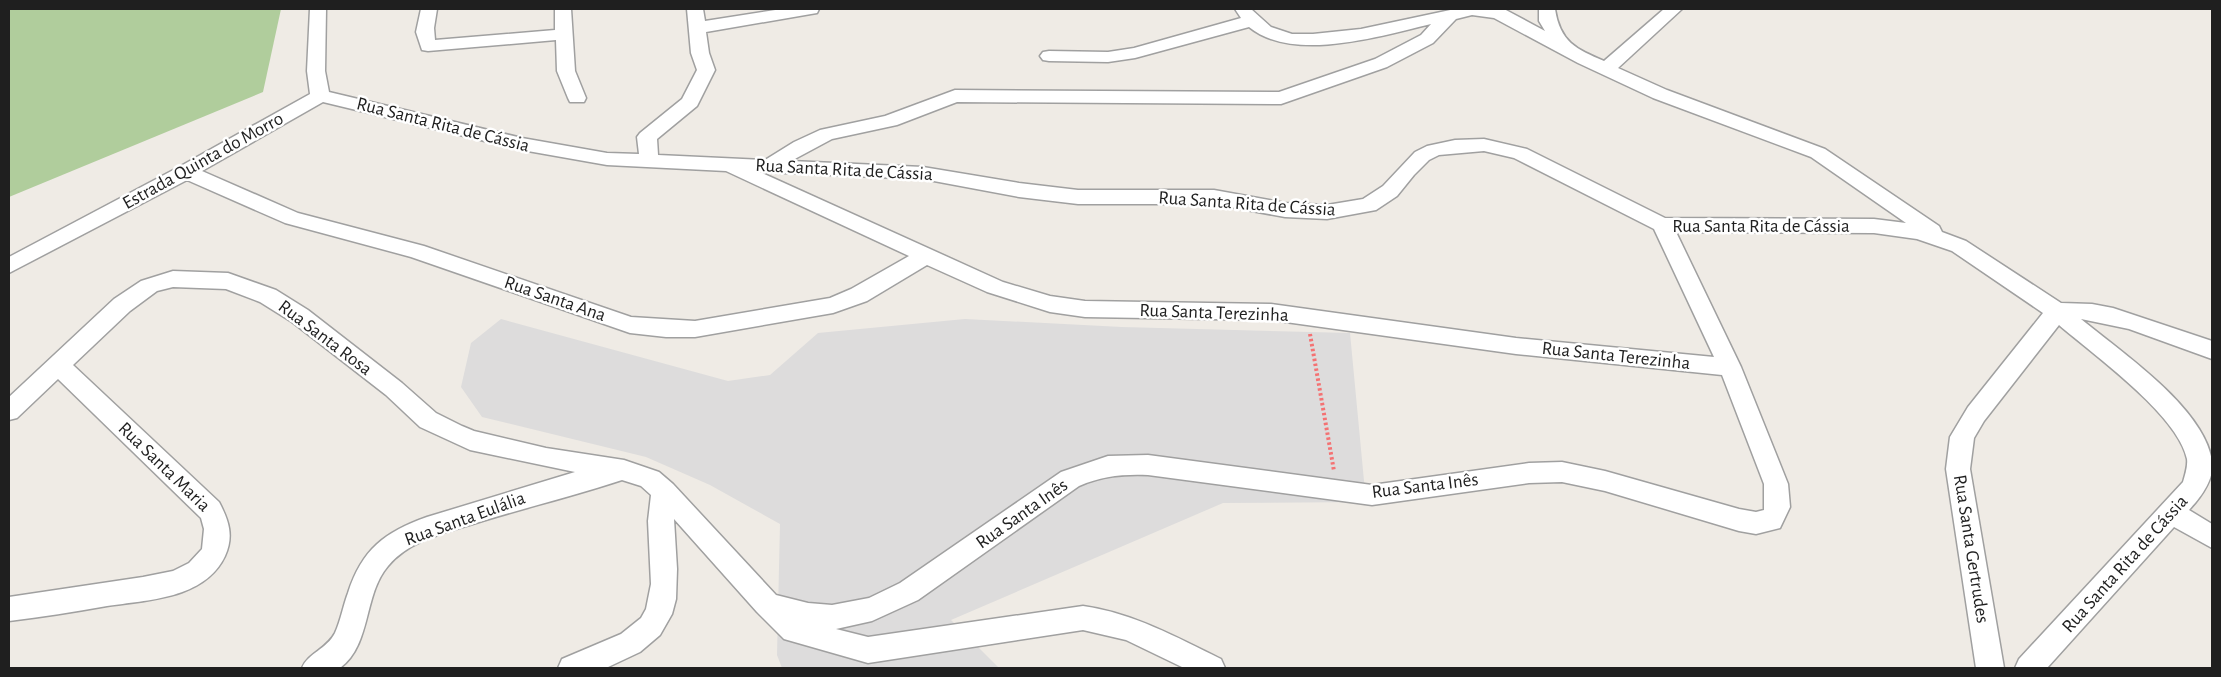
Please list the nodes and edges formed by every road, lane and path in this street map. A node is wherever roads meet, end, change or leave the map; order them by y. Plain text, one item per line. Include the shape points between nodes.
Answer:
1 (318, 9) edge
2 (430, 9) edge
3 (564, 9) edge
4 (695, 9) edge
5 (811, 9) edge
6 (1547, 9) edge
7 (1674, 9) edge
8 (1247, 15) edge
9 (1450, 16) junction
10 (697, 28) junction
11 (565, 34) junction
12 (1564, 48) junction
13 (1049, 56) dead end
14 (1606, 69) junction
15 (320, 96) junction
16 (577, 98) dead end
17 (649, 161) junction
18 (724, 164) junction
19 (769, 166) junction
20 (186, 172) junction
21 (1662, 225) junction
22 (1945, 240) junction
23 (926, 256) junction
24 (9, 266) edge
25 (2057, 311) junction
26 (1307, 317) junction
27 (2212, 350) edge
28 (58, 365) junction
29 (1730, 367) junction
30 (9, 410) edge
31 (624, 470) junction
32 (664, 491) junction
33 (1338, 491) junction
34 (2172, 514) junction
35 (2212, 537) edge
36 (767, 604) junction
37 (9, 610) edge
38 (316, 668) edge
39 (572, 668) edge
40 (1211, 668) edge
41 (1990, 668) edge
42 (2029, 668) edge

1 - 15 street via 316,71
2 - 11 street via 426,19 425,40 428,46
3 - 11 street
4 - 10 street
5 - 10 street
6 - 12 street via 1548,21
7 - 14 street
8 - 9 street via 1275,35 1308,39 1338,38
8 - 13 street via 1135,53 1108,57
9 - 12 street via 1472,10 1498,13
9 - 19 street via 1427,39 1381,63 1281,98 955,96 890,121 827,134
10 - 17 street via 706,70 690,102 647,137
11 - 16 street via 566,70
12 - 14 street
14 - 22 street via 1660,94 1818,153
15 - 17 street, Rua Santa Rita de Cássia via 556,152
15 - 20 street, Estrada Quinta do Morro
17 - 18 street, Rua Santa Rita de Cássia
18 - 19 street, Rua Santa Rita de Cássia
18 - 23 street, Rua Santa Terezinha
19 - 21 street, Rua Santa Rita de Cássia via 923,173 1078,197 1214,197 1285,210 1327,212 1369,205 1390,191 1422,156 1434,150 1484,145 1520,153
20 - 23 street, Rua Santa Ana via 292,218 417,251 630,325 695,329 833,305 859,295
20 - 24 street, Estrada Quinta do Morro
21 - 22 street, Rua Santa Rita de Cássia via 1874,226 1900,228
21 - 29 street, Rua Santa Inês
22 - 25 street, Rua Santa Rita de Cássia
23 - 26 street, Rua Santa Terezinha via 1010,292 1064,307 1229,310
25 - 27 street via 2070,308 2106,315
25 - 34 street, Rua Santa Rita de Cássia via 2165,402 2191,435 2200,461 2195,486
25 - 41 street, Rua Santa Gertrudes via 1976,414 1962,437 1958,469
26 - 29 street, Rua Santa Terezinha via 1516,346
26 - 33 path
28 - 30 street, Rua Santa Rosa
28 - 31 street, Rua Santa Rosa via 122,306 149,286 173,278 228,281 268,296 300,316 394,389 428,420 453,433 546,458
28 - 37 street, Rua Santa Maria via 210,510 218,522 218,536 214,554 204,567 189,576 138,590
29 - 33 street, Rua Santa Inês via 1776,484 1778,501 1776,514 1771,520 1756,523 1739,520 1605,481 1562,472 1529,473 1372,495
31 - 32 street, Rua Santa Rosa via 650,479
31 - 38 street, Rua Santa Eulália via 555,488 424,530 398,542 378,558 365,578 352,628 339,651
32 - 36 street, Rua Santa Rosa
32 - 39 street via 661,520 664,602 653,622 639,637
33 - 36 street, Rua Santa Inês via 1148,465 1121,464 1095,468 1070,480 915,589 880,606 831,617 812,616
34 - 35 street
34 - 42 street, Rua Santa Rita de Cássia
36 - 40 street, Rua Santa Rosa via 794,630 868,650 1083,618 1102,620 1140,634

